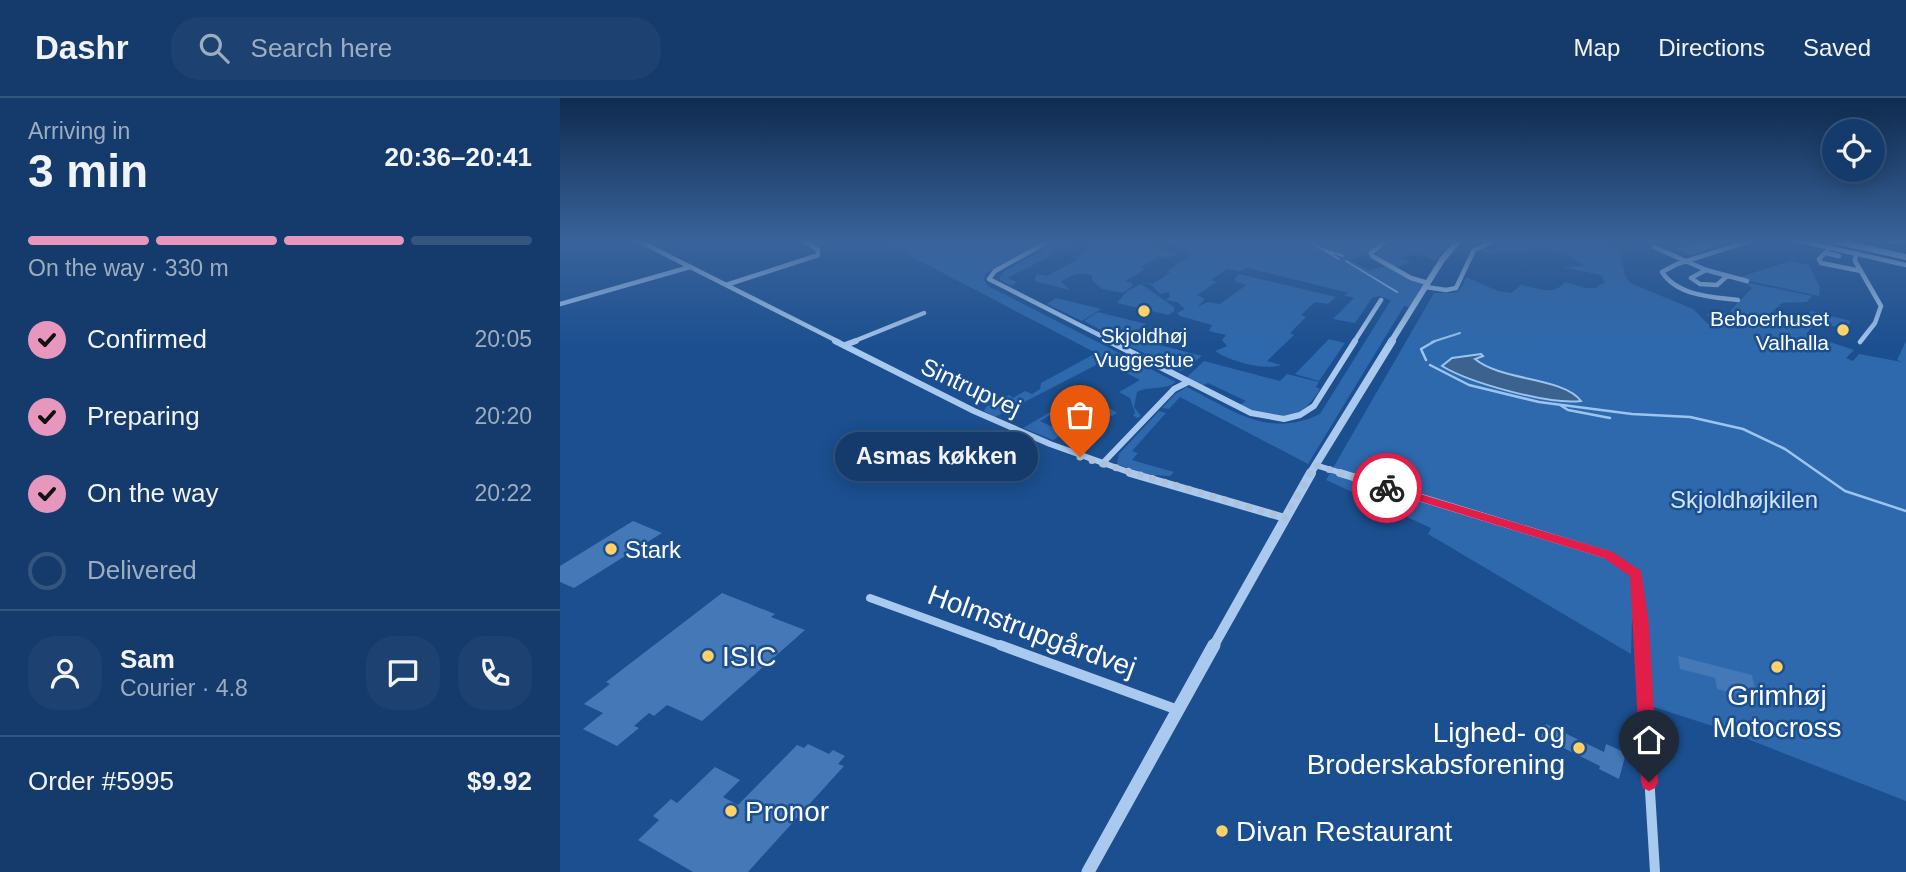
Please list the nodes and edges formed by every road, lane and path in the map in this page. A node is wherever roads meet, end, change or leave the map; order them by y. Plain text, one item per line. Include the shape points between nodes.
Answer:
1 (658, 276) edge
2 (708, 276) edge
3 (753, 276) edge
4 (991, 276) edge
5 (1408, 276) edge
6 (1433, 276) edge
7 (1461, 276) edge
8 (1662, 276) edge
9 (1695, 276) edge
10 (1727, 276) joint
11 (1864, 276) edge
12 (1746, 281) dead end
13 (726, 285) junction
14 (1427, 285) junction
15 (1381, 300) dead end
16 (1738, 300) dead end
17 (560, 304) edge
18 (924, 313) dead end
19 (1860, 342) dead end
20 (845, 345) junction
21 (1188, 382) junction
22 (1102, 464) junction
23 (1315, 465) junction
24 (1285, 518) junction
25 (870, 598) dead end
26 (1178, 710) junction
27 (1088, 872) edge
28 (1655, 872) edge

1 - 17 street
2 - 13 street, Sintrupvej
3 - 13 street
4 - 21 street via 989,279
5 - 14 street
6 - 14 street
7 - 14 street via 1454,289
8 - 16 street via 1686,290
9 - 10 street via 1691,278 1700,284 1717,285
10 - 12 street
11 - 19 street via 1881,306
13 - 20 street, Sintrupvej
14 - 23 street
15 - 21 street via 1314,406 1300,416 1260,417
18 - 20 street
20 - 22 street, Sintrupvej via 974,411
21 - 22 street via 1174,389
22 - 24 street, Sintrupvej
23 - 24 street
23 - 28 street via 1598,552 1630,568 1639,581
24 - 26 street
25 - 26 street, Holmstrupgårdvej
26 - 27 street

